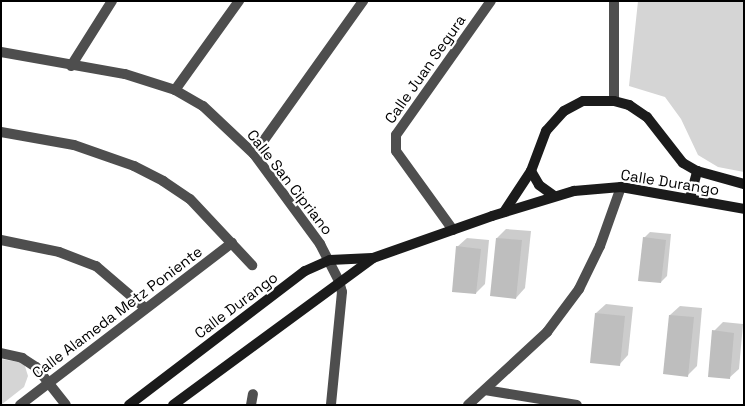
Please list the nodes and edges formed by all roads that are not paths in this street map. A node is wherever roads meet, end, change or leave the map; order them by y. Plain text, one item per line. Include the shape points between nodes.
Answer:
1 (112, 1) edge
2 (239, 1) edge
3 (363, 1) edge
4 (491, 1) edge
5 (614, 1) edge
6 (1, 52) edge
7 (71, 66) junction
8 (175, 90) junction
9 (614, 101) junction
10 (1, 132) edge
11 (254, 154) junction
12 (531, 170) junction
13 (697, 171) junction
14 (744, 184) edge
15 (620, 187) junction
16 (554, 196) junction
17 (690, 198) junction
18 (744, 210) edge
19 (504, 212) junction
20 (453, 230) junction
21 (1, 240) edge
22 (232, 243) junction
23 (373, 258) junction
24 (330, 260) junction
25 (252, 265) dead end
26 (339, 281) junction
27 (145, 308) junction
28 (1, 353) edge
29 (49, 383) junction
30 (485, 390) junction
31 (20, 405) edge
32 (66, 405) edge
33 (129, 405) edge
34 (173, 405) edge
35 (331, 405) edge
36 (468, 405) edge
37 (577, 405) edge

1 - 7 street
2 - 8 street
3 - 11 street
4 - 20 street, Calle Juan Segura via 396,135 396,151
5 - 9 street
6 - 7 street, Calle San Cipriano
7 - 8 street, Calle San Cipriano via 125,74
8 - 11 street, Calle San Cipriano via 203,106
9 - 12 main road, Calle Durango via 583,101 564,112 546,132
9 - 13 main road, Calle Durango via 648,117 683,163
10 - 22 street via 74,145 134,166 190,200
11 - 24 street, Calle San Cipriano
12 - 16 main road via 539,186
12 - 19 main road, Calle Durango
13 - 14 main road, Calle Durango
13 - 17 main road
15 - 16 main road, Calle Durango
15 - 17 main road, Calle Durango
15 - 30 street via 600,246 579,288 547,332
16 - 19 main road, Calle Durango
17 - 18 main road, Calle Durango
19 - 20 main road, Calle Durango
20 - 23 main road, Calle Durango
21 - 27 street via 59,252 96,266
22 - 25 street
22 - 27 street, Calle Alameda Metz Poniente
23 - 24 main road, Calle Durango
23 - 26 main road, Calle Durango
24 - 26 street, Calle San Cipriano
24 - 33 main road, Calle Durango via 305,271
26 - 34 main road, Calle Durango
26 - 35 street, Calle San Cipriano via 342,292
27 - 29 street, Calle Alameda Metz Poniente
28 - 29 street via 22,358 36,367
29 - 31 street, Calle Alameda Metz Poniente
29 - 32 street
30 - 36 street
30 - 37 street

